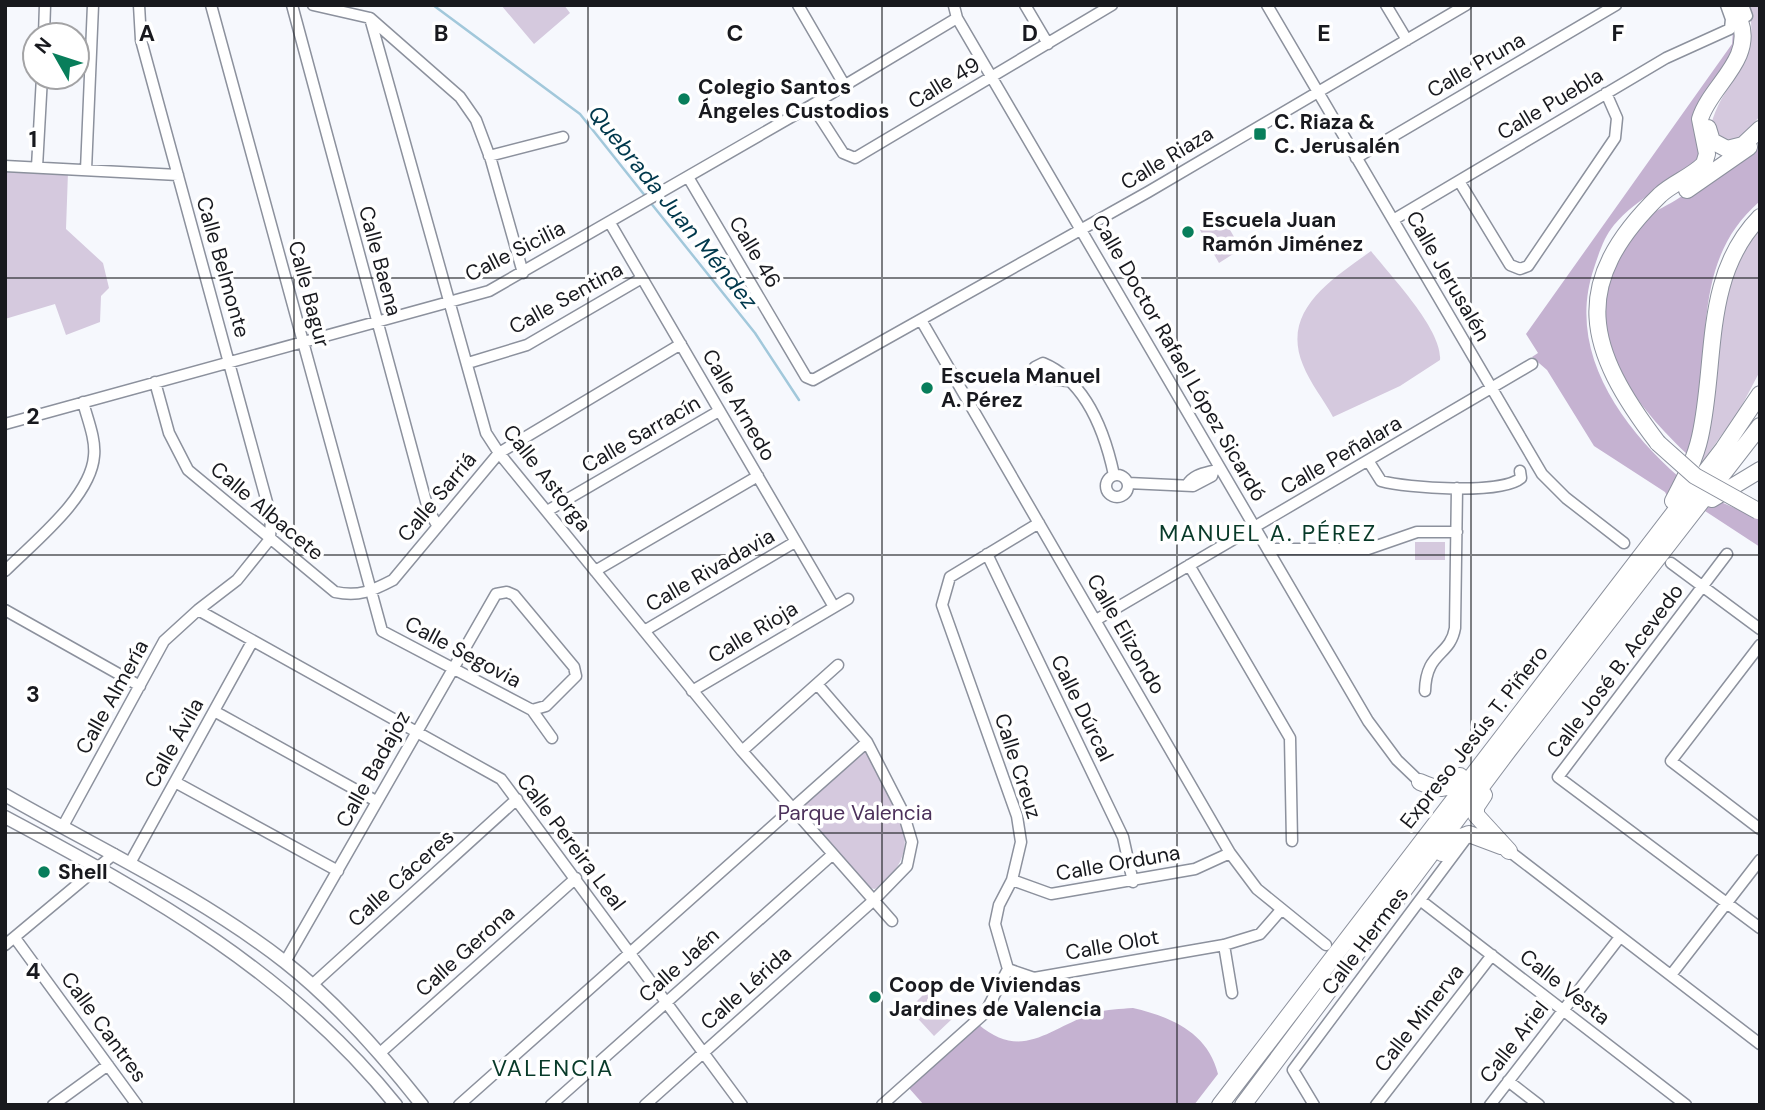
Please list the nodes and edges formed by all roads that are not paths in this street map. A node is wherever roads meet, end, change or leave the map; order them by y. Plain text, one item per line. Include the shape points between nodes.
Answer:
1 (93, 5) edge
2 (139, 5) edge
3 (211, 5) edge
4 (292, 5) edge
5 (313, 5) edge
6 (798, 5) edge
7 (1026, 5) edge
8 (1112, 5) edge
9 (1266, 5) edge
10 (1386, 5) edge
11 (1466, 5) edge
12 (1616, 5) edge
13 (1726, 5) edge
14 (954, 6) edge
15 (1739, 15) edge
16 (370, 18) junction
17 (957, 18) junction
18 (1407, 40) junction
19 (1048, 44) junction
20 (992, 76) junction
21 (845, 86) junction
22 (41, 91) edge
23 (1318, 92) junction
24 (1606, 93) junction
25 (812, 105) junction
26 (1760, 129) edge
27 (563, 137) dead end
28 (1760, 137) edge
29 (489, 156) junction
30 (1356, 158) junction
31 (5, 166) edge
32 (37, 167) junction
33 (86, 170) junction
34 (178, 175) junction
35 (688, 177) junction
36 (1459, 181) junction
37 (1760, 217) edge
38 (1392, 220) junction
39 (1634, 222) junction
40 (610, 223) junction
41 (1082, 229) junction
42 (523, 273) junction
43 (642, 278) junction
44 (451, 302) junction
45 (921, 320) junction
46 (376, 322) junction
47 (301, 341) junction
48 (681, 344) junction
49 (230, 362) junction
50 (467, 363) junction
51 (1532, 363) dead end
52 (813, 380) joint
53 (1068, 381) dead end
54 (155, 382) junction
55 (1491, 388) junction
56 (1760, 394) edge
57 (83, 402) junction
58 (719, 411) junction
59 (5, 424) edge
60 (1760, 426) edge
61 (499, 453) junction
62 (1369, 462) junction
63 (1217, 470) junction
64 (1760, 470) edge
65 (1520, 471) dead end
66 (1114, 475) junction
67 (758, 476) junction
68 (1128, 484) junction
69 (1457, 488) junction
70 (1696, 510) junction
71 (1759, 511) edge
72 (547, 512) junction
73 (1039, 523) junction
74 (437, 525) junction
75 (1255, 527) junction
76 (1457, 532) junction
77 (270, 539) junction
78 (795, 542) junction
79 (1624, 543) dead end
80 (1268, 549) junction
81 (987, 554) junction
82 (1727, 554) dead end
83 (1671, 563) dead end
84 (1189, 565) junction
85 (1631, 568) junction
86 (5, 571) edge
87 (595, 571) junction
88 (1703, 587) junction
89 (371, 592) junction
90 (848, 599) dead end
91 (834, 607) junction
92 (5, 610) edge
93 (198, 610) junction
94 (1096, 620) junction
95 (1760, 629) edge
96 (644, 631) junction
97 (251, 642) junction
98 (1760, 645) edge
99 (838, 665) dead end
100 (452, 669) junction
101 (817, 684) junction
102 (140, 686) junction
103 (692, 691) junction
104 (1425, 691) dead end
105 (214, 710) junction
106 (533, 710) junction
107 (415, 732) junction
108 (552, 738) dead end
109 (867, 741) junction
110 (1501, 747) junction
111 (742, 751) junction
112 (175, 782) junction
113 (1420, 782) junction
114 (5, 795) edge
115 (517, 799) junction
116 (376, 802) junction
117 (5, 803) edge
118 (792, 808) junction
119 (42, 816) junction
120 (5, 817) edge
121 (63, 826) junction
122 (1760, 829) edge
123 (1468, 834) junction
124 (1292, 841) dead end
125 (1509, 850) junction
126 (1230, 853) junction
127 (114, 854) junction
128 (833, 855) junction
129 (1760, 860) edge
130 (130, 863) junction
131 (1411, 866) junction
132 (99, 867) junction
133 (338, 871) junction
134 (576, 878) junction
135 (1012, 880) junction
136 (1133, 882) junction
137 (874, 900) junction
138 (1420, 900) junction
139 (1727, 904) junction
140 (1281, 910) junction
141 (892, 921) dead end
142 (1760, 928) edge
143 (1620, 937) junction
144 (15, 938) junction
145 (5, 945) edge
146 (1224, 945) junction
147 (1325, 945) dead end
148 (630, 952) junction
149 (1492, 955) junction
150 (285, 962) junction
151 (1008, 969) junction
152 (1671, 975) junction
153 (312, 985) junction
154 (1232, 993) dead end
155 (666, 1002) junction
156 (1563, 1010) junction
157 (1760, 1044) edge
158 (704, 1052) junction
159 (380, 1053) junction
160 (108, 1065) junction
161 (1508, 1081) junction
162 (1247, 1098) edge
163 (740, 1104) edge
164 (53, 1105) edge
165 (137, 1105) edge
166 (396, 1105) edge
167 (422, 1105) edge
168 (460, 1105) edge
169 (551, 1105) edge
170 (645, 1105) edge
171 (882, 1105) edge
172 (1220, 1105) edge
173 (1314, 1105) edge
174 (1376, 1105) edge
175 (1490, 1105) edge
176 (1539, 1105) edge
177 (1686, 1105) edge

1 - 33 street
2 - 34 street, Calle Belmonte via 141,40
3 - 47 street, Calle Bagur
4 - 46 street, Calle Baena
5 - 16 street
6 - 21 street
7 - 19 street
8 - 19 street, Calle 49
9 - 23 street, Calle Jerusalén
10 - 18 street
11 - 18 street, Calle Riaza
12 - 30 street, Calle Pruna
13 - 15 street via 1731,19
14 - 17 street, Calle Doctor Rafael López Sicardó
15 - 24 street, Calle Puebla
15 - 26 highway via 1749,44 1712,110 1708,126 1712,141 1727,149 1743,145
15 - 39 highway via 1738,58 1700,119 1707,154 1704,164 1664,192
16 - 29 street via 460,97 476,120
16 - 44 street, Calle Astorga
17 - 20 street, Calle Doctor Rafael López Sicardó
17 - 21 street, Calle Sicilia
18 - 23 street, Calle Riaza
19 - 20 street, Calle 49
20 - 25 street, Calle 49 via 855,158 843,153
20 - 41 street, Calle Doctor Rafael López Sicardó
21 - 25 street, Calle Sicilia
22 - 32 street
23 - 30 street, Calle Jerusalén
23 - 41 street, Calle Riaza
24 - 36 street, Calle Puebla
24 - 36 street via 1616,118 1615,138 1528,266 1510,265
25 - 35 street, Calle Sicilia
27 - 29 street
28 - 39 highway via 1727,164
29 - 42 street
30 - 38 street, Calle Jerusalén
31 - 32 street
32 - 33 street
33 - 34 street
34 - 49 street, Calle Belmonte
35 - 40 street, Calle Sicilia
35 - 52 street, Calle 46 via 806,377
36 - 38 street, Calle Puebla
37 - 85 highway via 1728,263 1717,296 1701,435 1693,462
38 - 55 street, Calle Jerusalén
39 - 71 highway, bridge via 1613,249 1600,282 1597,314 1604,358 1622,393 1658,443 1695,476
40 - 42 street, Calle Sicilia
40 - 43 street, Calle Arnedo
41 - 45 street, Calle Riaza
41 - 63 street, Calle Doctor Rafael López Sicardó
42 - 44 street, Calle Sicilia via 489,291
43 - 48 street, Calle Arnedo
43 - 50 street, Calle Sentina via 527,345
44 - 46 street, Calle Sicilia
44 - 50 street, Calle Astorga
45 - 52 street, Calle Riaza
45 - 73 street, Calle Elizondo
46 - 47 street, Calle Sicilia
46 - 74 street, Calle Baena via 428,509
47 - 49 street, Calle Sicilia
47 - 89 street, Calle Bagur
48 - 58 street, Calle Arnedo
48 - 61 street, Calle Sarriá
49 - 54 street, Calle Sicilia
49 - 77 street, Calle Belmonte via 271,517
50 - 61 street, Calle Astorga via 486,433
51 - 55 street, Calle Peñalara
53 - 66 street via 1091,408 1107,441
54 - 57 street, Calle Sicilia
54 - 77 street, Calle Albacete via 169,433 187,470
55 - 62 street, Calle Peñalara
55 - 79 street, Calle Jerusalén via 1542,474
56 - 85 highway, Expreso Jesús T. Piñero
57 - 59 street, Calle Sicilia
57 - 86 street via 95,453 90,478
58 - 67 street, Calle Arnedo
58 - 72 street, Calle Sarracín
60 - 70 highway, Expreso Jesús T. Piñero
61 - 72 street, Calle Astorga
61 - 74 street, Calle Sarriá
62 - 69 street via 1381,481 1394,485
62 - 75 street, Calle Peñalara
63 - 68 street via 1212,477 1187,485
63 - 75 street, Calle Doctor Rafael López Sicardó
64 - 70 highway
65 - 69 street via 1521,478 1513,484
66 - 68 street
66 - 68 street via 1106,486 1111,495 1122,495
67 - 78 street, Calle Arnedo
67 - 87 street
69 - 76 street
70 - 110 highway, Expreso Jesús T. Piñero
72 - 87 street, Calle Astorga
73 - 81 street, Calle Creuz
73 - 94 street, Calle Elizondo
74 - 89 street, Calle Sarriá via 393,580
75 - 80 street, Calle Doctor Rafael López Sicardó
75 - 84 street, Calle Peñalara
76 - 80 street via 1417,532 1368,549
76 - 104 street via 1454,636 1426,671
77 - 89 street, Calle Albacete via 335,592 353,596
77 - 93 street, Calle Almería via 237,580
78 - 91 street, Calle Arnedo
78 - 96 street, Calle Rivadavia
80 - 113 street, Calle Doctor Rafael López Sicardó via 1368,721
81 - 135 street, Calle Creuz via 950,577 942,604 1017,816 1021,842
81 - 136 street, Calle Dúrcal via 1123,837
82 - 88 street, Calle José B. Acevedo
83 - 88 street
84 - 94 street, Calle Peñalara
84 - 124 street via 1290,738
85 - 110 highway, Expreso Jesús T. Piñero
87 - 96 street, Calle Astorga
88 - 95 street
88 - 139 street, Calle José B. Acevedo via 1558,776
89 - 100 street, Calle Segovia via 382,631
90 - 91 street, Calle Rioja
91 - 103 street, Calle Rioja
92 - 102 street
93 - 97 street, Calle Pereira Leal
93 - 102 street, Calle Almería via 164,641
94 - 126 street, Calle Elizondo
96 - 103 street, Calle Astorga
97 - 105 street, Calle Ávila
97 - 107 street, Calle Pereira Leal
98 - 122 street via 1671,761
99 - 101 street
100 - 106 street, Calle Segovia
100 - 106 street, Calle Badajoz via 496,594 514,595 574,667 576,676 546,706
100 - 107 street, Calle Badajoz
101 - 109 street, Calle Lérida
101 - 111 street
102 - 121 street, Calle Almería
103 - 111 street, Calle Astorga
105 - 112 street, Calle Ávila
105 - 116 street
106 - 108 street, Calle Segovia
107 - 115 street, Calle Pereira Leal via 501,779
107 - 116 street, Calle Badajoz
109 - 118 street
109 - 137 street, Calle Lérida via 903,812 912,842 907,866
110 - 113 highway via 1450,787 1436,789
110 - 125 highway via 1476,811
110 - 131 highway, Expreso Jesús T. Piñero
111 - 118 street, Calle Astorga
112 - 130 street, Calle Ávila
112 - 133 street
113 - 131 highway via 1434,809 1415,836
114 - 119 main road
115 - 134 street, Calle Pereira Leal
115 - 153 street, Calle Cáceres
116 - 133 street, Calle Badajoz
117 - 119 main road
118 - 128 street, Calle Astorga
118 - 148 street
119 - 121 main road
120 - 132 main road
121 - 127 main road
123 - 125 highway
123 - 131 highway via 1451,841 1441,854
123 - 138 street, Calle Hermes
125 - 143 street
126 - 136 street, Calle Orduna via 1195,869
126 - 140 street, Calle Elizondo via 1256,889
127 - 130 main road
127 - 132 street
128 - 137 street, Calle Astorga
128 - 155 street, Calle Jaén
129 - 139 street
130 - 150 main road
131 - 162 highway, Expreso Jesús T. Piñero
131 - 172 highway, Expreso Jesús T. Piñero
132 - 144 street
132 - 166 main road via 203,929 267,976 331,1033
133 - 150 street, Calle Badajoz
134 - 148 street, Calle Pereira Leal
134 - 159 street, Calle Gerona
135 - 136 street, Calle Orduna via 1051,894
135 - 151 street, Calle Creuz via 995,924
137 - 141 street, Calle Astorga
137 - 158 street, Calle Lérida
138 - 149 street, Calle Vesta
138 - 173 street, Calle Hermes via 1293,1070
139 - 142 street, Calle José B. Acevedo
139 - 152 street
140 - 146 street, Calle Olot via 1260,934
140 - 147 street, Calle Elizondo
143 - 152 street
143 - 156 street, Calle Ariel
144 - 145 street
144 - 160 street, Calle Cantres
146 - 151 street, Calle Olot via 1034,978
146 - 154 street
148 - 155 street, Calle Pereira Leal
148 - 168 street
149 - 156 street, Calle Vesta
149 - 174 street, Calle Minerva
150 - 153 main road
151 - 171 street via 985,1013
152 - 157 street
153 - 159 main road
155 - 158 street, Calle Pereira Leal
155 - 169 street, Calle Jaén
156 - 161 street, Calle Ariel
156 - 177 street, Calle Vesta
158 - 163 street, Calle Pereira Leal
158 - 170 street, Calle Lérida
159 - 167 main road
160 - 164 street
160 - 165 street, Calle Cantres
161 - 175 street, Calle Ariel
161 - 176 street

